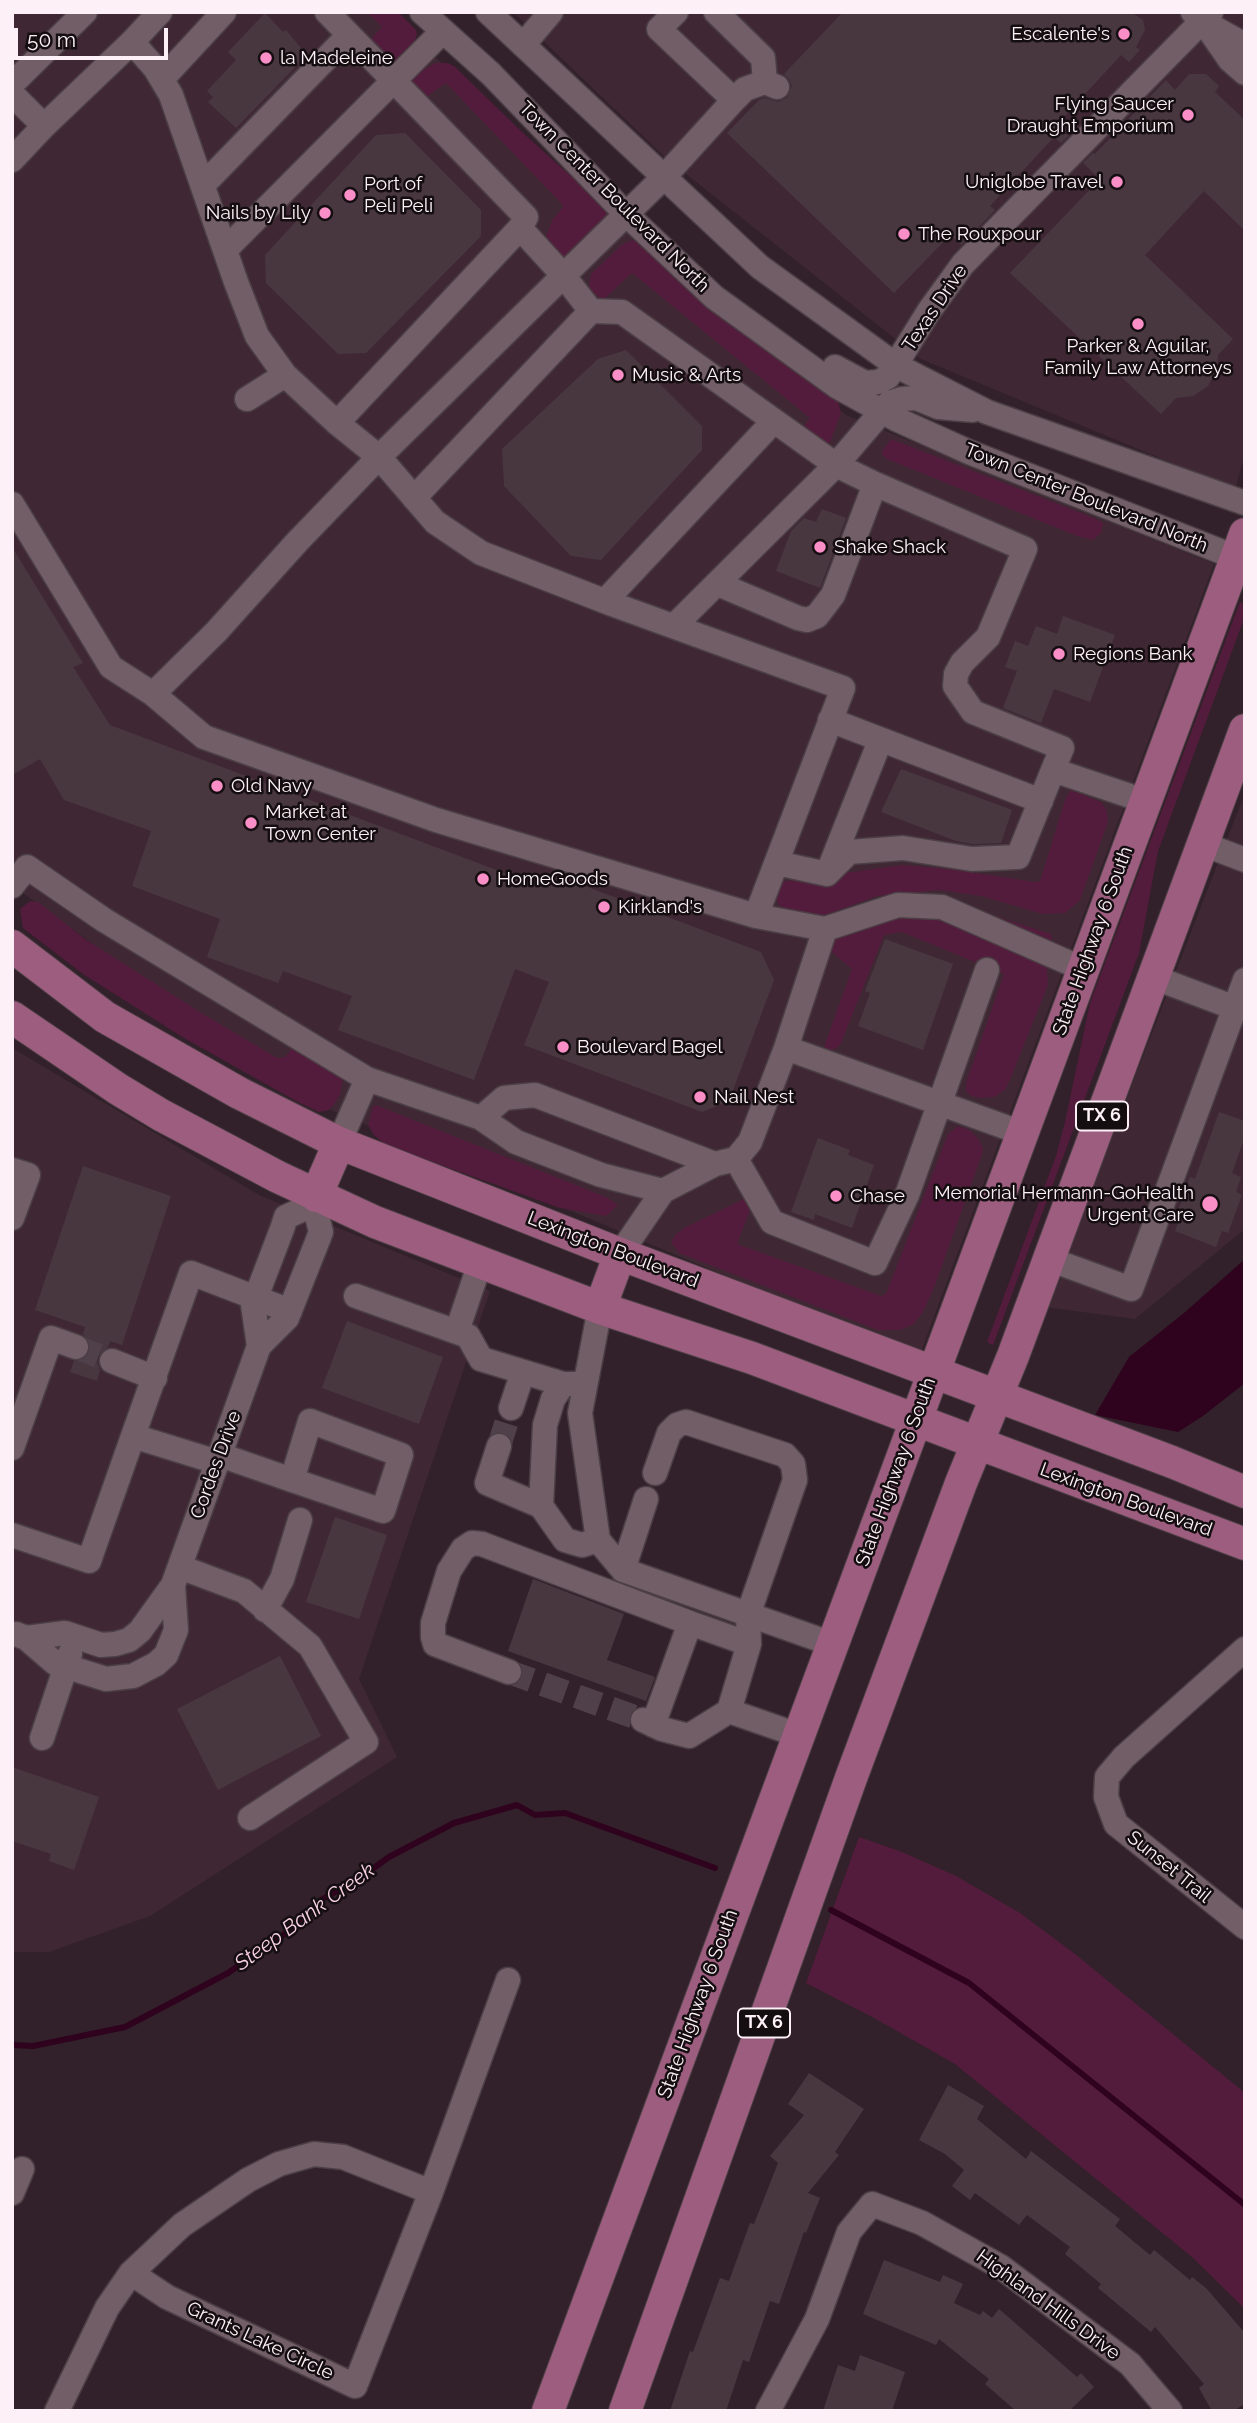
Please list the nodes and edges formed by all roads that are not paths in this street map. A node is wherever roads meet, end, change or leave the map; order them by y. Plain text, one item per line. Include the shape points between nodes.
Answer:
1 (85, 12) edge
2 (160, 12) edge
3 (225, 12) edge
4 (327, 12) edge
5 (422, 12) edge
6 (488, 12) edge
7 (551, 12) edge
8 (676, 12) edge
9 (716, 12) edge
10 (1203, 15) edge
11 (443, 31) junction
12 (349, 35) junction
13 (132, 42) junction
14 (523, 45) junction
15 (1245, 45) edge
16 (1245, 73) edge
17 (162, 79) junction
18 (394, 81) junction
19 (12, 84) edge
20 (12, 94) edge
21 (734, 100) junction
22 (44, 126) junction
23 (12, 160) edge
24 (664, 177) junction
25 (203, 185) junction
26 (626, 214) junction
27 (520, 228) junction
28 (225, 250) junction
29 (564, 275) junction
30 (591, 311) junction
31 (785, 350) junction
32 (897, 366) junction
33 (285, 375) junction
34 (247, 399) dead end
35 (880, 411) junction
36 (987, 412) junction
37 (773, 422) junction
38 (337, 423) junction
39 (379, 457) junction
40 (836, 465) junction
41 (875, 484) junction
42 (414, 498) junction
43 (1245, 503) edge
44 (12, 504) edge
45 (1242, 551) edge
46 (712, 590) junction
47 (605, 601) junction
48 (674, 626) junction
49 (153, 694) junction
50 (830, 720) junction
51 (1245, 730) edge
52 (880, 740) junction
53 (1053, 771) junction
54 (1041, 801) junction
55 (1145, 801) junction
56 (1203, 844) junction
57 (1245, 860) edge
58 (777, 863) junction
59 (827, 874) junction
60 (12, 886) edge
61 (756, 916) junction
62 (825, 929) junction
63 (12, 946) edge
64 (1083, 969) junction
65 (987, 970) dead end
66 (1153, 977) junction
67 (1245, 980) edge
68 (1235, 1008) junction
69 (14, 1019) edge
70 (786, 1048) junction
71 (367, 1079) junction
72 (938, 1102) junction
73 (481, 1118) junction
74 (1022, 1133) junction
75 (339, 1143) junction
76 (726, 1162) junction
77 (12, 1170) edge
78 (663, 1191) junction
79 (315, 1200) junction
80 (12, 1218) edge
81 (620, 1254) junction
82 (1049, 1259) junction
83 (480, 1263) junction
84 (356, 1296) dead end
85 (256, 1298) junction
86 (600, 1308) junction
87 (290, 1311) junction
88 (457, 1331) junction
89 (259, 1346) junction
90 (76, 1347) tunnel mouth
91 (112, 1361) tunnel mouth
92 (523, 1372) junction
93 (933, 1372) junction
94 (155, 1378) junction
95 (575, 1384) junction
96 (996, 1398) junction
97 (511, 1408) tunnel mouth
98 (915, 1420) junction
99 (133, 1436) junction
100 (977, 1444) junction
101 (499, 1446) tunnel mouth
102 (12, 1448) edge
103 (219, 1458) junction
104 (655, 1474) dead end
105 (292, 1480) junction
106 (1245, 1492) edge
107 (646, 1499) dead end
108 (541, 1506) junction
109 (300, 1520) dead end
110 (12, 1535) edge
111 (586, 1541) junction
112 (1245, 1544) edge
113 (623, 1570) junction
114 (563, 1574) junction
115 (176, 1576) junction
116 (265, 1610) junction
117 (748, 1615) junction
118 (690, 1623) junction
119 (19, 1635) edge
120 (76, 1636) junction
121 (749, 1644) junction
122 (832, 1644) junction
123 (1245, 1649) edge
124 (66, 1667) junction
125 (509, 1672) tunnel mouth
126 (729, 1711) junction
127 (798, 1735) junction
128 (42, 1738) dead end
129 (250, 1818) dead end
130 (1245, 1927) edge
131 (508, 1980) dead end
132 (22, 2169) dead end
133 (431, 2192) junction
134 (12, 2193) edge
135 (131, 2273) junction
136 (57, 2411) edge
137 (548, 2411) edge
138 (625, 2411) edge
139 (768, 2411) edge
140 (1170, 2411) edge

1 - 19 street
2 - 13 street
3 - 17 street
4 - 12 street
5 - 11 street, Town Center Boulevard North
6 - 14 street
7 - 14 street
8 - 21 street via 659,29
9 - 21 street via 769,76
10 - 15 street
10 - 16 street via 1230,60
10 - 32 street, Texas Drive via 963,264
11 - 18 street
11 - 26 street, Town Center Boulevard North via 491,74
12 - 18 street
12 - 25 street
13 - 17 street
13 - 22 street
14 - 24 street
17 - 25 street
18 - 27 street via 526,217
18 - 28 street
20 - 22 street
21 - 24 street
22 - 23 street
24 - 26 street
24 - 32 street via 760,267
25 - 28 street
26 - 29 street
26 - 31 street, Town Center Boulevard North via 715,297
27 - 29 street
27 - 38 street
28 - 33 street via 257,336
29 - 30 street
29 - 39 street
30 - 37 street via 622,312
30 - 42 street
31 - 32 street via 838,368 865,383 888,377
31 - 35 street, Town Center Boulevard North
32 - 36 street
33 - 34 street
33 - 38 street
35 - 36 street via 889,403 916,398 938,407
35 - 40 street
35 - 45 street, Town Center Boulevard North via 969,452
36 - 43 street
37 - 40 street
37 - 47 street
38 - 39 street
39 - 42 street
39 - 49 street
40 - 41 street
40 - 46 street
41 - 46 street via 833,595 817,616 807,620
41 - 53 street via 1026,549 988,637 961,663 955,686 973,712 1062,748
42 - 47 street via 435,522 481,553
44 - 49 street via 111,667
45 - 55 main road, State Highway 6 South
46 - 48 street
47 - 48 street
48 - 50 street via 843,688
49 - 61 street via 204,737 436,820
50 - 52 street
50 - 58 street
51 - 56 main road, TX 6
52 - 54 street
52 - 59 street
53 - 54 street
53 - 55 street
54 - 59 street via 1018,857 972,859 904,848 849,852
55 - 64 main road, State Highway 6 South
56 - 57 street
56 - 66 main road, TX 6
58 - 59 street
58 - 61 street
60 - 71 street via 27,867 104,920
61 - 62 street
62 - 64 street via 898,905 942,907
62 - 70 street
63 - 75 main road, Lexington Boulevard via 105,1017
64 - 74 main road, State Highway 6 South
65 - 72 street
66 - 68 street
66 - 82 main road, TX 6
67 - 68 street
68 - 82 street via 1131,1289
69 - 79 main road, Lexington Boulevard via 161,1115
70 - 72 street
70 - 76 street via 750,1142
71 - 73 street
71 - 75 street
72 - 74 street
72 - 76 street via 907,1195 875,1263 772,1222
73 - 76 street via 504,1098 535,1095
73 - 78 street via 516,1142 601,1175
74 - 93 main road, State Highway 6 South
75 - 79 main road
75 - 81 main road, Lexington Boulevard
76 - 78 street
77 - 80 street via 28,1175
78 - 81 street
79 - 83 main road, Lexington Boulevard
79 - 85 street, Cordes Drive via 286,1217
79 - 87 street, Cordes Drive via 321,1233
81 - 86 main road
81 - 93 main road, Lexington Boulevard
82 - 96 main road, TX 6
83 - 86 main road, Lexington Boulevard
83 - 88 street
84 - 88 street
85 - 87 street
85 - 89 street, Cordes Drive
85 - 94 street via 191,1273
86 - 95 street
86 - 98 main road, Lexington Boulevard via 752,1358
87 - 89 street, Cordes Drive
88 - 92 street via 468,1336 481,1359
89 - 103 street, Cordes Drive
90 - 102 street via 51,1338
91 - 94 street
92 - 95 street
92 - 97 street
93 - 96 main road, Lexington Boulevard
93 - 98 main road, State Highway 6 South
94 - 99 street
95 - 108 street via 553,1399 545,1426
95 - 111 street
96 - 100 main road, TX 6
96 - 106 main road, Lexington Boulevard
98 - 100 main road, Lexington Boulevard
98 - 122 main road, State Highway 6 South
99 - 103 street
99 - 110 street via 89,1561
100 - 112 main road, Lexington Boulevard
100 - 138 main road, TX 6 via 851,1778
101 - 108 street via 487,1483
103 - 105 street
103 - 115 street, Cordes Drive
104 - 117 street via 669,1433 686,1422 785,1455 793,1464 795,1480
105 - 105 street via 310,1421 401,1455 383,1511
107 - 113 street
108 - 111 street via 565,1540
109 - 116 street via 282,1578
111 - 113 street
111 - 114 street
113 - 117 street
114 - 118 street
114 - 125 street via 472,1543 449,1571 433,1623 435,1644
115 - 116 street via 244,1591
115 - 120 street, Cordes Drive via 129,1640 101,1645
115 - 124 street, Cordes Drive via 176,1630 166,1655 156,1664 120,1679
116 - 129 street via 310,1646 366,1742
117 - 121 street
117 - 122 street
118 - 121 street
118 - 126 street via 648,1723 689,1736
119 - 120 street, Cordes Drive
119 - 124 street, Cordes Drive
120 - 124 street
121 - 126 street
122 - 127 main road, State Highway 6 South
123 - 130 street, Sunset Trail via 1124,1757 1107,1777 1106,1797 1116,1824
124 - 128 street
126 - 127 street
127 - 137 main road, State Highway 6 South
131 - 133 street, Grants Lake Circle
132 - 134 street
133 - 135 street via 343,2157 314,2154 279,2164 217,2200 181,2225
133 - 135 street, Grants Lake Circle via 355,2386 167,2297
135 - 136 street via 101,2319
139 - 140 street, Highland Hills Drive via 817,2319 849,2232 872,2204 922,2223 1001,2267 1130,2364

